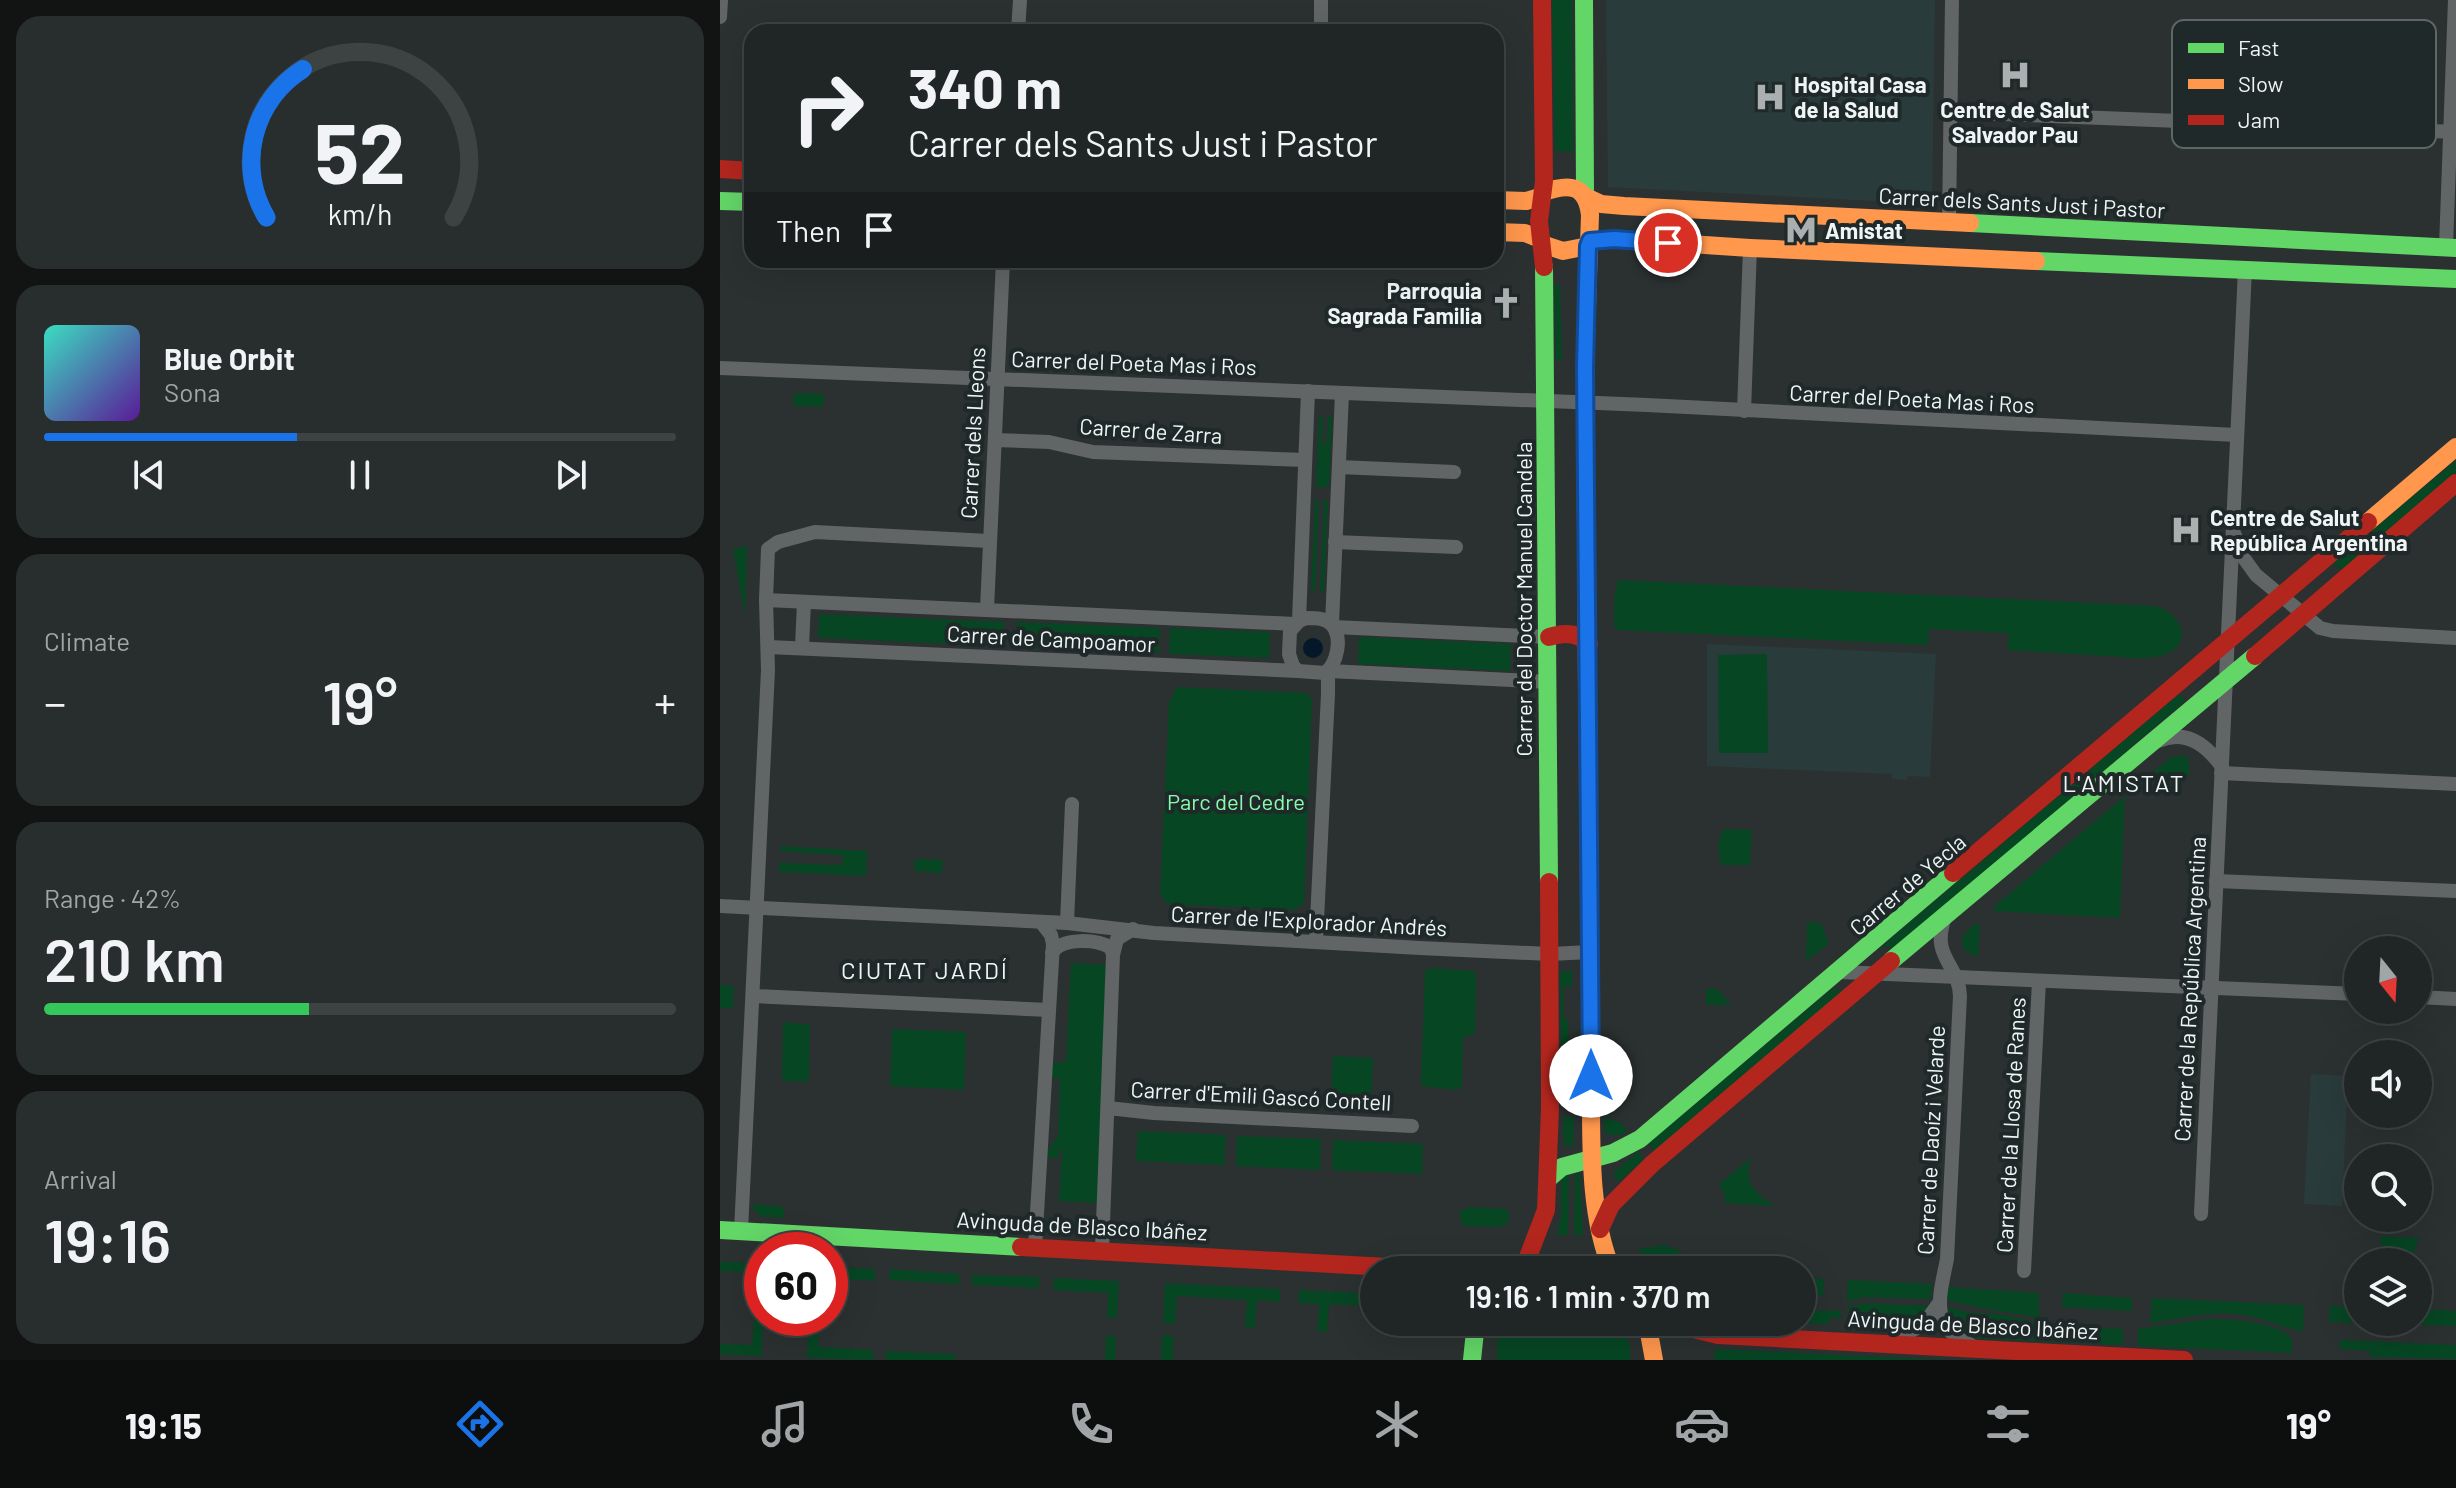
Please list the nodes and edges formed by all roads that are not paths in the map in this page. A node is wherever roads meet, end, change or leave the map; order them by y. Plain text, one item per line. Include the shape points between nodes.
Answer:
1 (721, 0) edge
2 (1020, 0) edge
3 (1321, 0) edge
4 (1542, 0) edge
5 (1584, 0) edge
6 (1952, 0) edge
7 (2455, 0) edge
8 (720, 17) edge
9 (1018, 24) edge
10 (1321, 24) edge
11 (1950, 112) junction
12 (2172, 121) edge
13 (2454, 132) edge
14 (720, 169) edge
15 (744, 170) edge
16 (1541, 195) junction
17 (1587, 196) junction
18 (1504, 200) edge
19 (720, 201) edge
20 (744, 202) edge
21 (1949, 222) junction
22 (1504, 232) edge
23 (2246, 237) junction
24 (1541, 241) junction
25 (1589, 243) junction
26 (2451, 247) edge
27 (1750, 248) junction
28 (1003, 268) edge
29 (2245, 269) junction
30 (2456, 279) edge
31 (720, 368) edge
32 (996, 378) junction
33 (1308, 391) junction
34 (1342, 393) junction
35 (1545, 401) junction
36 (1586, 404) junction
37 (1744, 411) junction
38 (2236, 435) junction
39 (995, 440) junction
40 (2456, 447) edge
41 (1305, 460) junction
42 (1339, 467) junction
43 (1454, 472) dead end
44 (2456, 483) edge
45 (2232, 518) junction
46 (989, 541) junction
47 (1335, 542) junction
48 (1456, 547) dead end
49 (2282, 597) junction
50 (766, 600) junction
51 (804, 602) junction
52 (987, 609) junction
53 (2303, 616) junction
54 (1297, 622) junction
55 (1333, 626) junction
56 (1549, 637) junction
57 (2456, 638) edge
58 (1589, 644) junction
59 (2227, 644) junction
60 (768, 647) junction
61 (802, 647) junction
62 (1298, 671) junction
63 (1327, 672) junction
64 (2225, 684) junction
65 (1568, 685) junction
66 (2143, 748) junction
67 (2222, 770) junction
68 (2456, 784) edge
69 (1072, 804) dead end
70 (2216, 881) junction
71 (2456, 891) edge
72 (720, 906) edge
73 (758, 908) junction
74 (1945, 917) junction
75 (1041, 922) junction
76 (1067, 923) junction
77 (1133, 929) junction
78 (1316, 941) junction
79 (1590, 952) junction
80 (1052, 953) junction
81 (1550, 954) junction
82 (1113, 955) junction
83 (1840, 972) junction
84 (1878, 974) junction
85 (1958, 978) junction
86 (2039, 981) junction
87 (2210, 989) junction
88 (2344, 994) edge
89 (754, 996) junction
90 (2432, 998) edge
91 (2456, 999) edge
92 (1049, 1010) junction
93 (1108, 1108) junction
94 (1412, 1126) dead end
95 (1591, 1159) junction
96 (1548, 1179) junction
97 (2201, 1214) dead end
98 (1600, 1229) junction
99 (720, 1230) edge
100 (741, 1231) junction
101 (1035, 1247) junction
102 (1102, 1250) junction
103 (1529, 1256) edge
104 (1606, 1256) edge
105 (1360, 1265) edge
106 (2024, 1271) dead end
107 (1939, 1303) junction
108 (1473, 1336) edge
109 (1650, 1336) edge
110 (1739, 1336) edge
111 (1887, 1343) junction
112 (1983, 1350) junction
113 (1472, 1360) edge
114 (1654, 1360) edge
115 (2184, 1360) edge

1 - 8 street
2 - 9 street
3 - 10 street
4 - 16 street
5 - 17 street
6 - 11 street
7 - 13 street
11 - 12 street
11 - 21 street
13 - 26 street
14 - 15 street
16 - 17 street via 1566,187
16 - 18 street
16 - 24 street
17 - 21 street, Carrer dels Sants Just i Pastor via 1601,204 1624,206
17 - 25 street
19 - 20 street
21 - 23 street, Carrer dels Sants Just i Pastor
22 - 24 street via 1525,233
23 - 26 street, Carrer dels Sants Just i Pastor
23 - 29 street
24 - 25 street via 1563,251
24 - 35 street, Carrer del Doctor Manuel Candela
25 - 27 street via 1614,239
25 - 36 street, Carrer del Doctor Manuel Candela
27 - 29 street
27 - 37 street
28 - 32 street, Carrer dels Lleons
29 - 30 street
29 - 38 street, Carrer de la República Argentina
31 - 32 street, Carrer del Poeta Mas i Ros
32 - 33 street, Carrer del Poeta Mas i Ros
32 - 39 street, Carrer dels Lleons
33 - 34 street, Carrer del Poeta Mas i Ros
33 - 41 street
34 - 35 street, Carrer del Poeta Mas i Ros
34 - 42 street
35 - 36 street, Carrer del Poeta Mas i Ros
35 - 56 street, Carrer del Doctor Manuel Candela
36 - 37 street, Carrer del Poeta Mas i Ros
36 - 58 street, Carrer del Doctor Manuel Candela
37 - 38 street, Carrer del Poeta Mas i Ros
38 - 45 street, Carrer de la República Argentina
39 - 41 street, Carrer de Zarra via 1049,442 1093,452
39 - 46 street, Carrer dels Lleons
40 - 49 street, Carrer de Yecla
41 - 54 street
42 - 43 street
42 - 47 street
44 - 53 street
45 - 49 street, Carrer de la República Argentina via 2243,557
45 - 59 street, Carrer de la República Argentina
46 - 50 street via 808,533 768,549
46 - 52 street, Carrer dels Lleons
47 - 48 street
47 - 55 street
49 - 53 street
49 - 59 street, Carrer de Yecla
50 - 51 street, Carrer de Campoamor
50 - 60 street
51 - 52 street, Carrer de Campoamor
51 - 61 street
52 - 54 street, Carrer de Campoamor
53 - 57 street via 2333,631
53 - 64 street
54 - 55 street via 1317,618
54 - 62 street via 1290,631 1289,654
55 - 56 street
55 - 63 street via 1336,658
56 - 58 street via 1577,634
56 - 65 street, Carrer del Doctor Manuel Candela
58 - 65 street, Carrer del Doctor Manuel Candela
59 - 64 street, Carrer de la República Argentina
59 - 83 street, Carrer de Yecla
60 - 61 street, Carrer de Campoamor
60 - 73 street
61 - 62 street, Carrer de Campoamor
62 - 63 street
63 - 65 street
63 - 78 street
64 - 66 street
64 - 67 street, Carrer de la República Argentina
65 - 79 street, Carrer del Doctor Manuel Candela
65 - 81 street, Carrer del Doctor Manuel Candela
66 - 67 street via 2172,735 2184,737 2204,747
66 - 74 street
67 - 68 street
67 - 70 street, Carrer de la República Argentina
69 - 76 street
70 - 71 street
70 - 87 street, Carrer de la República Argentina
72 - 73 street, Carrer de l'Explorador Andrés
73 - 75 street, Carrer de l'Explorador Andrés
73 - 89 street
74 - 84 street
74 - 85 street via 1943,958
75 - 76 street, Carrer de l'Explorador Andrés
75 - 80 street via 1051,935
76 - 77 street, Carrer de l'Explorador Andrés
77 - 78 street, Carrer de l'Explorador Andrés
77 - 82 street via 1117,939
78 - 81 street, Carrer de l'Explorador Andrés
79 - 81 street
79 - 95 street, Carrer del Doctor Manuel Candela
80 - 82 street via 1067,942 1100,943
80 - 92 street
81 - 96 street, Carrer del Doctor Manuel Candela
82 - 93 street
83 - 84 street
83 - 95 street, Carrer de Yecla via 1640,1139
84 - 85 street
84 - 98 street via 1632,1182 1611,1205
85 - 86 street
85 - 107 street, Carrer de Daoíz i Velarde via 1945,1270
86 - 87 street
86 - 106 street, Carrer de la Llosa de Ranes
87 - 88 street
87 - 97 street, Carrer de la República Argentina
89 - 92 street
89 - 100 street
90 - 91 street
92 - 101 street
93 - 94 street, Carrer d'Emili Gascó Contell
93 - 102 street
95 - 96 street, Carrer de Yecla via 1562,1167
95 - 98 street, Carrer del Doctor Manuel Candela
96 - 103 street, Carrer del Doctor Manuel Candela via 1544,1218
98 - 104 street, Carrer del Doctor Manuel Candela
99 - 100 street, Avinguda de Blasco Ibáñez
100 - 101 street, Avinguda de Blasco Ibáñez
101 - 102 street, Avinguda de Blasco Ibáñez
102 - 105 street, Avinguda de Blasco Ibáñez
107 - 111 street via 1923,1325
107 - 112 street via 1951,1333
108 - 113 street
109 - 114 street
110 - 111 street, Avinguda de Blasco Ibáñez
111 - 112 street, Avinguda de Blasco Ibáñez
112 - 115 street, Avinguda de Blasco Ibáñez

